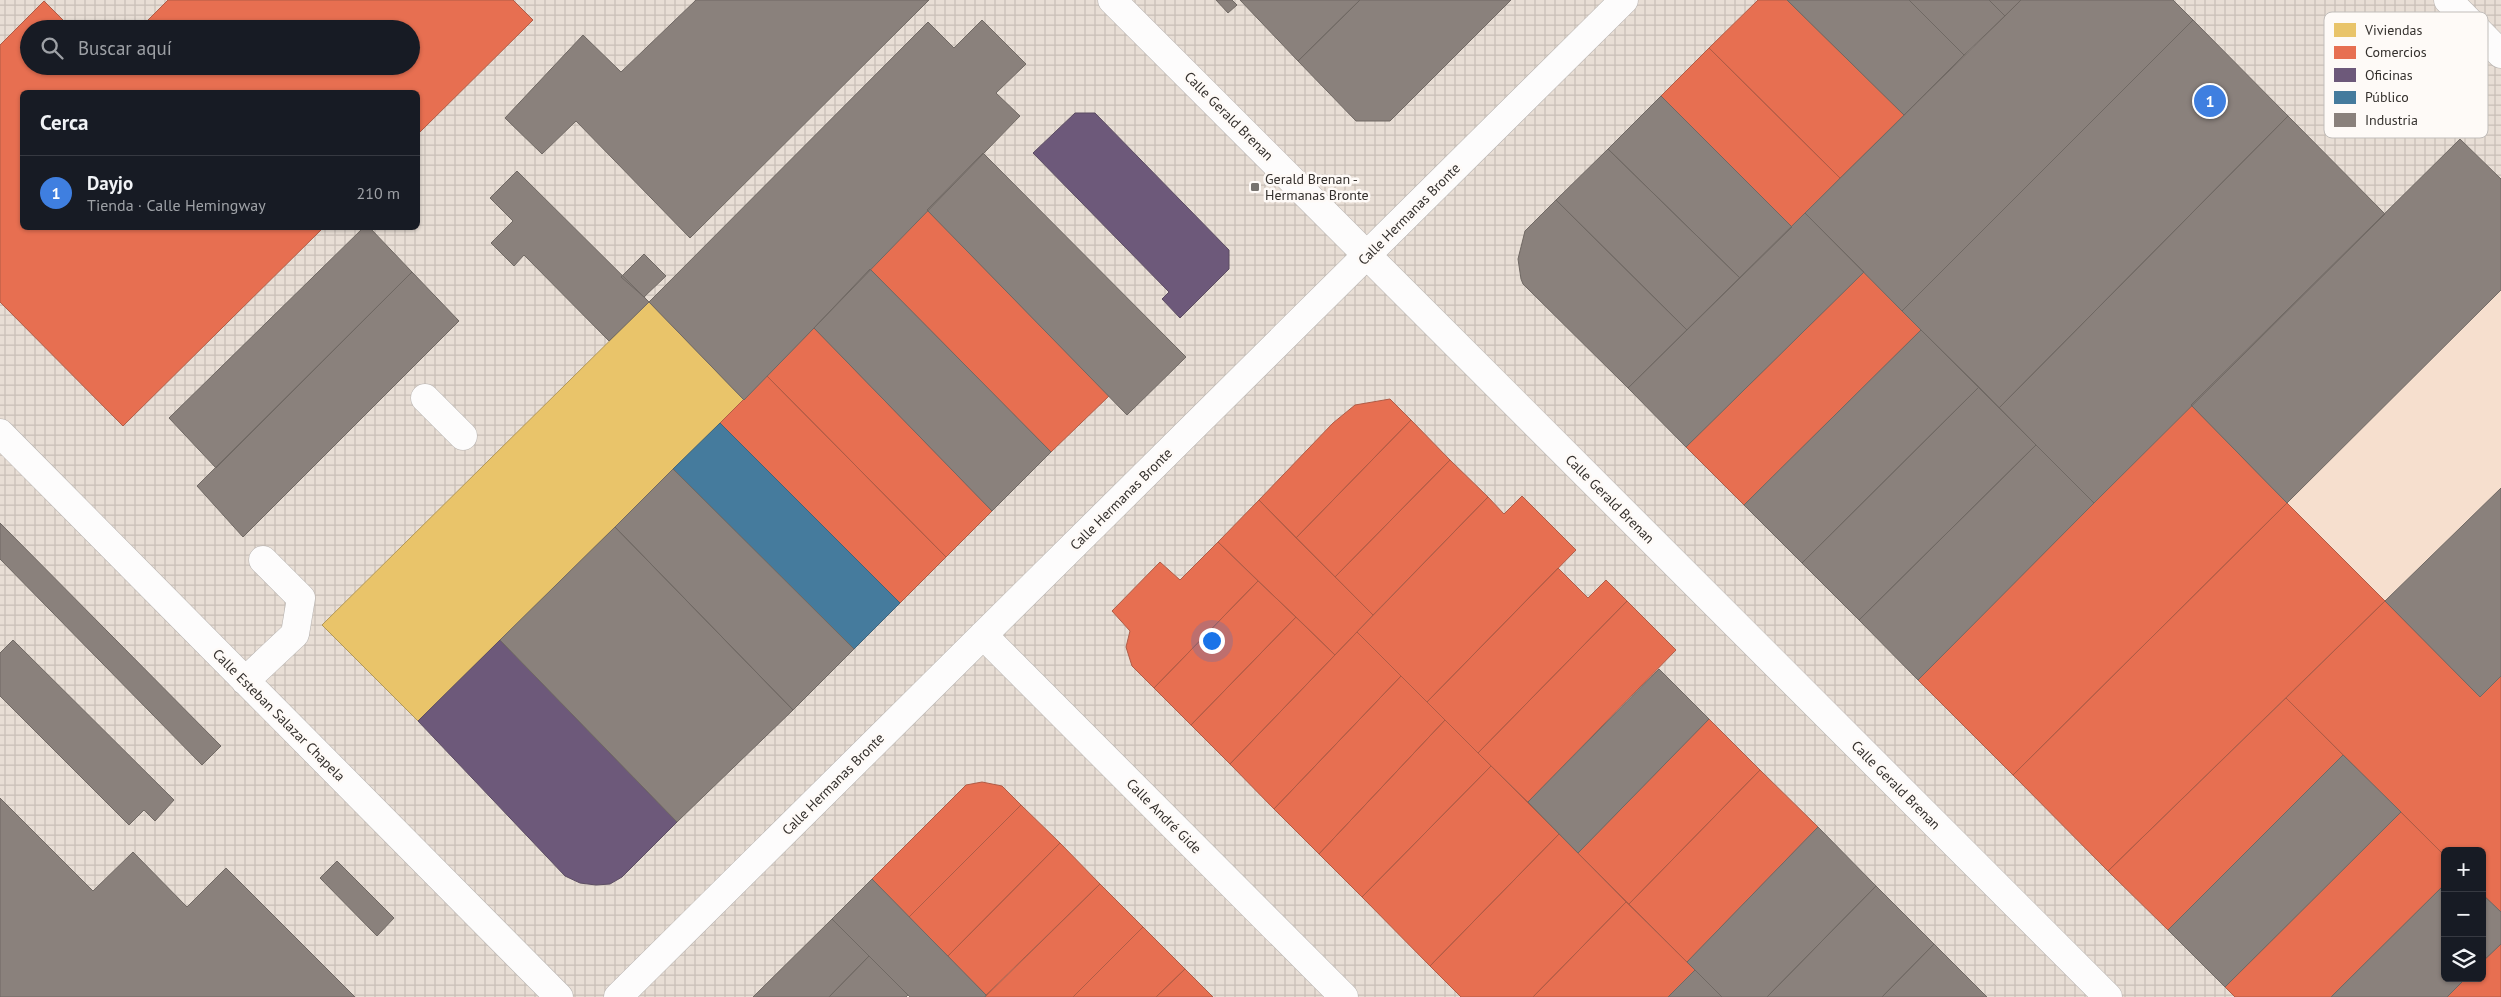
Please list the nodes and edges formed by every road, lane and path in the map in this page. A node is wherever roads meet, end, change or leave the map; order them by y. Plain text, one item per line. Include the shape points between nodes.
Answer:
1 (1112, 0) edge
2 (1624, 0) edge
3 (2448, 0) edge
4 (2460, 12) edge
5 (2488, 41) edge
6 (2501, 54) edge
7 (1367, 255) junction
8 (425, 398) dead end
9 (0, 433) edge
10 (463, 436) dead end
11 (263, 560) dead end
12 (984, 635) junction
13 (245, 681) junction
14 (559, 997) edge
15 (618, 997) edge
16 (1344, 997) edge
17 (2108, 997) edge

1 - 7 street, Calle Gerald Brenan
2 - 7 street, Calle Hermanas Bronte
3 - 4 street
5 - 6 street
7 - 12 street, Calle Hermanas Bronte
7 - 17 street, Calle Gerald Brenan
8 - 10 street
9 - 13 street, Calle Esteban Salazar Chapela
11 - 13 street via 301,598 295,634
12 - 15 street, Calle Hermanas Bronte
12 - 16 street, Calle André Gide
13 - 14 street, Calle Esteban Salazar Chapela

